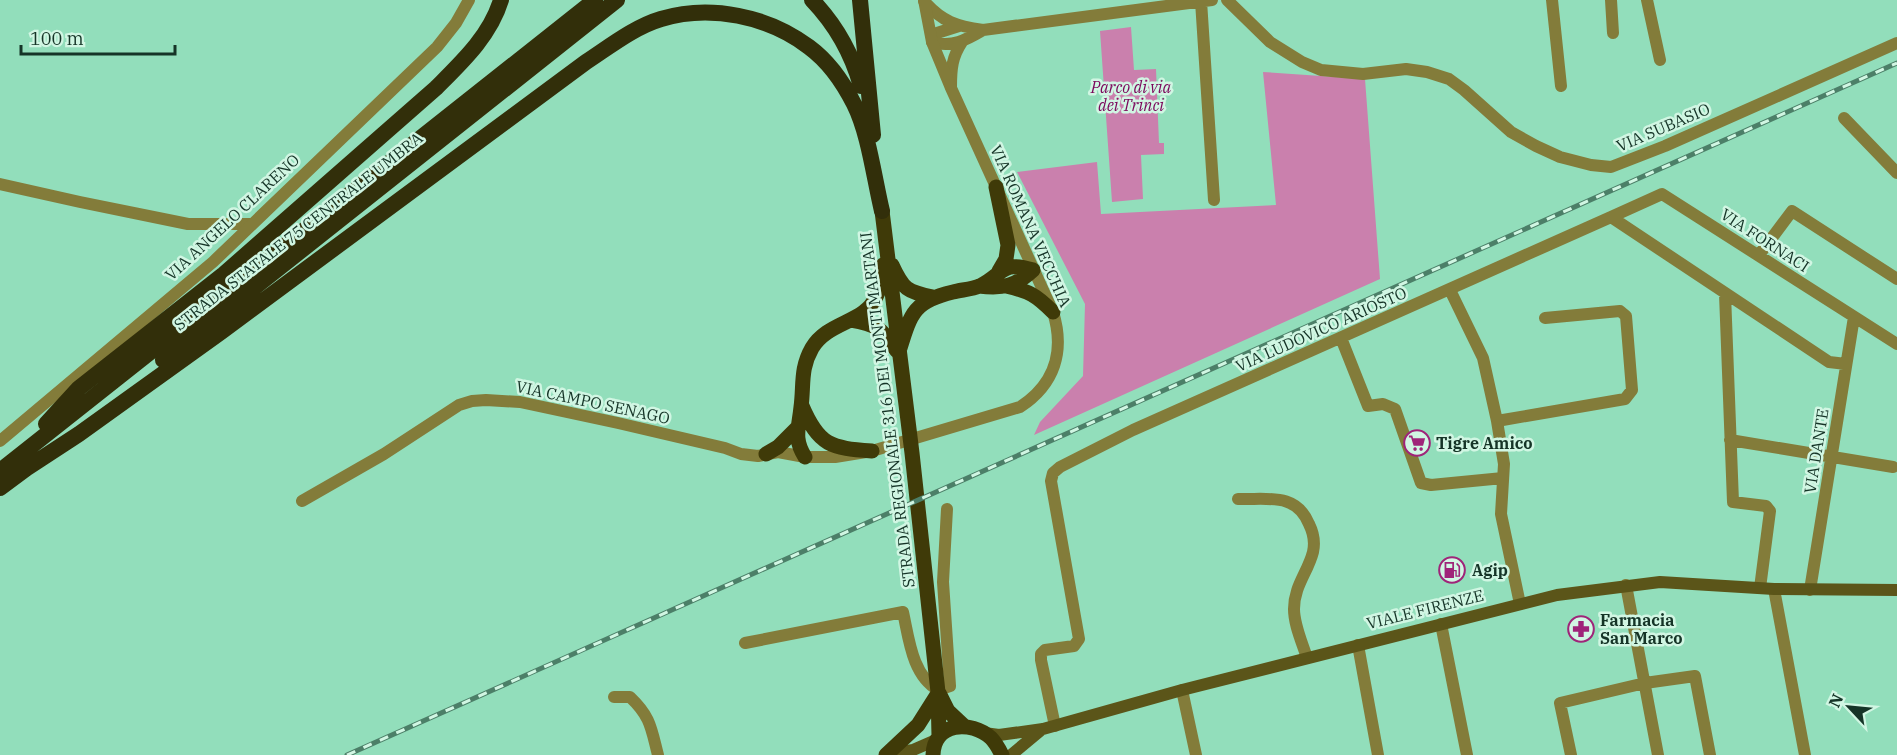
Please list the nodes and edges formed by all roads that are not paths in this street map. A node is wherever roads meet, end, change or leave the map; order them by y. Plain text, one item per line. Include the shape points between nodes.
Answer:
1 (469, 0) edge
2 (501, 0) edge
3 (595, 0) edge
4 (617, 0) edge
5 (812, 0) edge
6 (860, 0) edge
7 (1227, 0) edge
8 (1552, 0) edge
9 (1611, 0) edge
10 (1647, 0) edge
11 (924, 1) edge
12 (1206, 1) edge
13 (959, 26) junction
14 (984, 30) junction
15 (1614, 33) dead end
16 (932, 42) junction
17 (962, 42) junction
18 (1897, 43) edge
19 (1660, 60) dead end
20 (1561, 86) dead end
21 (951, 88) junction
22 (1844, 118) dead end
23 (872, 124) junction
24 (1895, 169) edge
25 (0, 184) edge
26 (996, 187) junction
27 (1214, 200) dead end
28 (882, 211) junction
29 (1611, 217) junction
30 (250, 224) junction
31 (886, 250) junction
32 (1759, 255) junction
33 (1034, 270) junction
34 (999, 271) junction
35 (1897, 279) edge
36 (979, 286) junction
37 (1006, 286) junction
38 (1450, 290) junction
39 (1725, 294) junction
40 (933, 297) junction
41 (1053, 312) junction
42 (1854, 317) junction
43 (1545, 318) dead end
44 (851, 320) junction
45 (1341, 338) junction
46 (1897, 344) edge
47 (898, 353) junction
48 (1846, 364) junction
49 (1497, 421) junction
50 (804, 425) junction
51 (1730, 440) junction
52 (0, 441) edge
53 (872, 451) junction
54 (762, 455) junction
55 (805, 457) junction
56 (1833, 457) junction
57 (13, 467) edge
58 (1893, 467) dead end
59 (1503, 478) junction
60 (0, 488) edge
61 (1238, 499) dead end
62 (302, 501) dead end
63 (947, 509) dead end
64 (1626, 585) junction
65 (1761, 588) junction
66 (1774, 589) junction
67 (1810, 590) junction
68 (1897, 590) edge
69 (1520, 604) junction
70 (1440, 624) junction
71 (746, 644) dead end
72 (1358, 645) junction
73 (1307, 658) junction
74 (1645, 683) junction
75 (1182, 690) junction
76 (938, 691) junction
77 (614, 698) dead end
78 (964, 726) junction
79 (1049, 728) junction
80 (983, 733) junction
81 (936, 744) edge
82 (658, 755) edge
83 (886, 755) edge
84 (1002, 755) edge
85 (1011, 755) edge
86 (1196, 755) edge
87 (1378, 755) edge
88 (1467, 755) edge
89 (1571, 755) edge
90 (1658, 755) edge
91 (1710, 755) edge
92 (1805, 755) edge

1 - 30 street, VIA ANGELO CLARENO via 437,47
2 - 57 highway via 488,30 436,88 224,274 79,388
3 - 57 highway, STRADA STATALE 75 CENTRALE UMBRA
4 - 57 highway, STRADA STATALE 75 CENTRALE UMBRA
5 - 23 highway via 840,37 856,67
6 - 23 highway
7 - 18 street, VIA SUBASIO via 1270,42 1302,62 1321,70 1363,74 1406,69 1449,79 1511,132 1536,146 1560,157 1611,167
8 - 20 street
9 - 15 street
10 - 19 street
11 - 13 street via 934,14
11 - 16 street, VIA ROMANA VECCHIA
12 - 14 street
12 - 27 street
13 - 14 street
13 - 16 street via 937,33
14 - 17 street
16 - 17 street
16 - 21 street, VIA ROMANA VECCHIA
17 - 21 street via 950,66
21 - 26 street, VIA ROMANA VECCHIA
22 - 24 street
23 - 28 highway, STRADA REGIONALE 316 DEI MONTI MARTANI
25 - 30 street via 188,224
26 - 33 street, VIA ROMANA VECCHIA
26 - 34 main road via 1008,245
28 - 31 main road, STRADA REGIONALE 316 DEI MONTI MARTANI
28 - 57 highway via 855,105 810,47 761,22 726,14 695,12 660,19 586,62 79,434
29 - 32 street, VIA FORNACI via 1662,194
29 - 38 street, VIA LUDOVICO ARIOSTO
29 - 39 street
30 - 52 street, VIA ANGELO CLARENO via 204,269
31 - 40 main road via 905,288
31 - 44 main road via 876,298 866,311
31 - 47 main road, STRADA REGIONALE 316 DEI MONTI MARTANI
32 - 35 street via 1792,211
32 - 42 street, VIA FORNACI
33 - 34 main road via 1020,266
33 - 37 main road
33 - 41 street, VIA ROMANA VECCHIA
34 - 36 main road
36 - 37 main road
36 - 40 main road
37 - 41 main road via 1036,296
38 - 45 street, VIA LUDOVICO ARIOSTO
38 - 49 street via 1483,358
39 - 48 street via 1829,362
39 - 51 street
40 - 47 main road via 910,316
41 - 53 street, VIA ROMANA VECCHIA via 1058,353 1049,378 1032,399
42 - 46 street, VIA FORNACI
42 - 48 street, VIA DANTE
43 - 49 street via 1620,311 1626,316 1632,390 1626,399
44 - 47 main road via 874,324
44 - 50 main road via 829,330 812,348 801,382
45 - 59 street via 1368,406 1383,404 1395,409 1421,483
45 - 79 street, VIA LUDOVICO ARIOSTO via 1133,430 1053,472 1051,482 1079,639 1074,646 1041,654
47 - 76 main road, STRADA REGIONALE 316 DEI MONTI MARTANI
48 - 56 street, VIA DANTE
49 - 59 street
50 - 53 main road via 833,445
50 - 54 main road
50 - 55 main road via 810,445
51 - 56 street
51 - 65 street via 1733,502 1766,506 1770,511
53 - 55 street, VIA ROMANA VECCHIA
54 - 55 street, VIA ROMANA VECCHIA via 778,452
54 - 62 street, VIA CAMPO SENAGO via 741,454 520,402 472,401 459,405
56 - 58 street
56 - 67 street, VIA DANTE
57 - 60 highway, STRADA STATALE 75 CENTRALE UMBRA
59 - 69 street via 1501,514
61 - 73 street via 1286,500 1297,506 1311,528 1313,552 1299,583 1294,609
63 - 76 street via 943,582 950,686
64 - 65 main road, VIALE FIRENZE via 1660,582
64 - 69 main road, VIALE FIRENZE
64 - 74 street
65 - 66 main road, VIALE FIRENZE
66 - 67 main road, VIALE FIRENZE
66 - 92 street
67 - 68 main road, VIALE FIRENZE
69 - 70 main road, VIALE FIRENZE
70 - 72 main road, VIALE FIRENZE
70 - 88 street
71 - 76 street via 903,612 920,672
72 - 73 main road, VIALE FIRENZE
72 - 87 street
73 - 75 main road, VIALE FIRENZE
74 - 89 street via 1560,703
74 - 90 street
74 - 91 street via 1695,676
75 - 79 main road, VIALE FIRENZE
75 - 86 street
76 - 78 main road, STRADA REGIONALE 316 DEI MONTI MARTANI via 948,711
76 - 81 main road, STRADA REGIONALE 316 DEI MONTI MARTANI
76 - 83 main road via 918,725
77 - 82 street via 630,696 640,706 649,718
78 - 80 main road, VIALE FIRENZE
78 - 81 main road via 948,729
79 - 80 main road, VIALE FIRENZE via 999,735
79 - 85 main road, VIALE FIRENZE
80 - 84 main road, VIALE FIRENZE
81 - 83 main road

